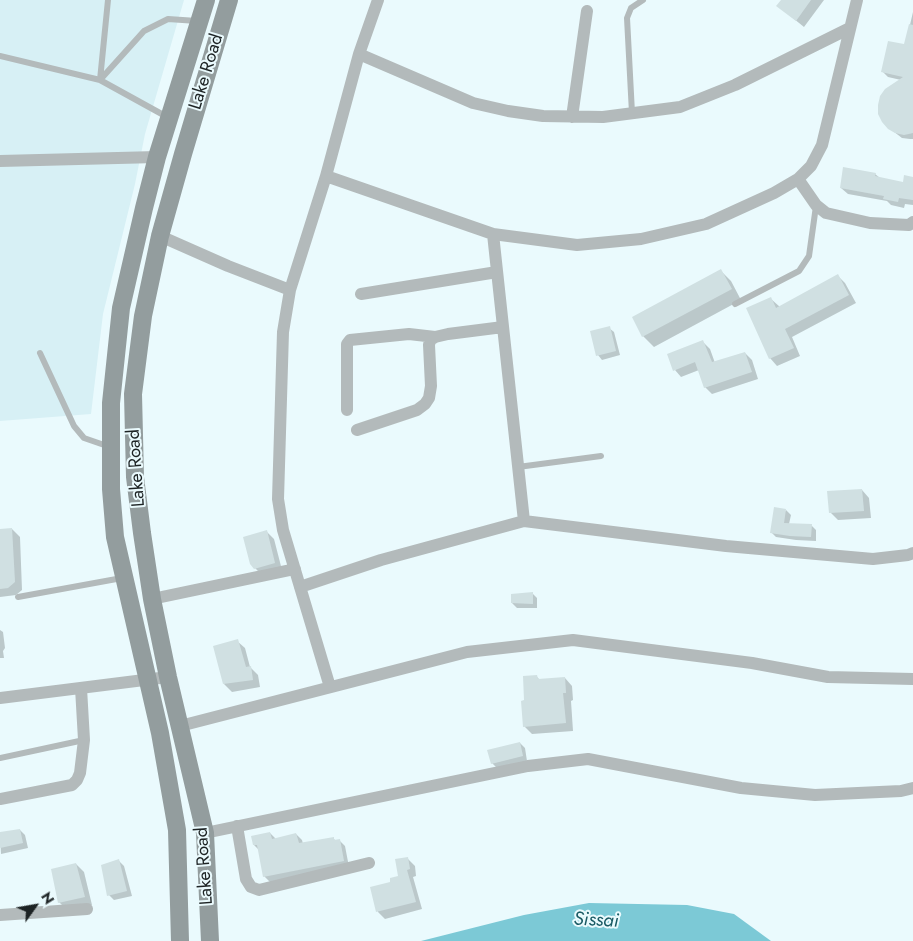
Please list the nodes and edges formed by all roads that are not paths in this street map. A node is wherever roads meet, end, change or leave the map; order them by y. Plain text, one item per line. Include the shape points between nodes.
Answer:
1 (108, 0) edge
2 (206, 0) edge
3 (229, 0) edge
4 (378, 0) edge
5 (643, 0) edge
6 (857, 0) edge
7 (587, 11) dead end
8 (199, 21) junction
9 (850, 28) junction
10 (359, 54) junction
11 (0, 56) edge
12 (100, 80) junction
13 (632, 113) junction
14 (572, 117) junction
15 (169, 118) junction
16 (157, 157) junction
17 (0, 161) edge
18 (326, 176) junction
19 (798, 180) junction
20 (816, 205) junction
21 (913, 222) edge
22 (493, 234) junction
23 (160, 236) junction
24 (497, 272) junction
25 (290, 290) junction
26 (361, 294) dead end
27 (735, 304) dead end
28 (503, 327) junction
29 (435, 337) junction
30 (40, 353) dead end
31 (347, 410) dead end
32 (357, 430) dead end
33 (111, 448) junction
34 (602, 456) dead end
35 (518, 467) junction
36 (524, 521) junction
37 (913, 553) edge
38 (295, 569) junction
39 (124, 578) junction
40 (300, 587) junction
41 (18, 597) dead end
42 (152, 599) junction
43 (168, 677) junction
44 (913, 679) edge
45 (148, 680) junction
46 (330, 687) junction
47 (81, 688) junction
48 (0, 698) edge
49 (180, 726) junction
50 (84, 740) junction
51 (0, 758) edge
52 (913, 788) edge
53 (0, 799) edge
54 (237, 826) junction
55 (205, 833) junction
56 (369, 862) dead end
57 (87, 909) dead end
58 (0, 915) edge
59 (180, 941) edge
60 (210, 941) edge

1 - 12 lane
2 - 8 main road, Lake Road
3 - 23 main road, Lake Road
4 - 10 street
5 - 13 lane via 631,8 627,18
6 - 9 street
7 - 14 street
8 - 12 lane via 168,19 144,31
8 - 15 main road, Lake Road
9 - 13 street via 735,85 680,107
9 - 19 street via 822,145
10 - 14 street via 473,103 543,116
10 - 18 street
11 - 12 lane
12 - 15 lane
13 - 14 street
15 - 16 main road, Lake Road
16 - 17 street
16 - 33 main road, Lake Road via 121,308 111,403
18 - 22 street
18 - 25 street
19 - 20 street
19 - 22 street via 706,224 641,239 577,245
20 - 21 street via 826,213 870,223 909,225
20 - 27 lane via 809,256 798,271
22 - 24 street
23 - 25 street
23 - 42 main road, Lake Road via 143,316 133,394 135,477
24 - 26 street
24 - 28 street
25 - 38 street via 283,332 278,499
28 - 29 street
28 - 35 street
29 - 31 street via 410,334 350,340 347,344
29 - 32 street via 429,344 431,386 425,404 417,410
30 - 33 lane via 74,426 84,438
33 - 39 main road, Lake Road via 115,537
34 - 35 lane
35 - 36 street
36 - 37 street via 726,546 873,558
36 - 40 street via 381,560
38 - 40 street
38 - 42 street
39 - 41 lane
39 - 45 main road, Lake Road
40 - 46 street
42 - 43 main road, Lake Road
43 - 45 street
43 - 49 main road, Lake Road
44 - 46 street via 828,677 752,663 573,640 467,652
45 - 47 street
45 - 59 main road, Lake Road via 177,830
46 - 49 street
47 - 48 street
47 - 50 street
49 - 55 main road, Lake Road
50 - 51 lane
50 - 53 street via 80,773 72,785
52 - 54 street via 815,795 741,788 588,759 528,766
54 - 55 street
54 - 56 street via 246,878 252,887 259,890
55 - 60 main road, Lake Road
57 - 58 street

